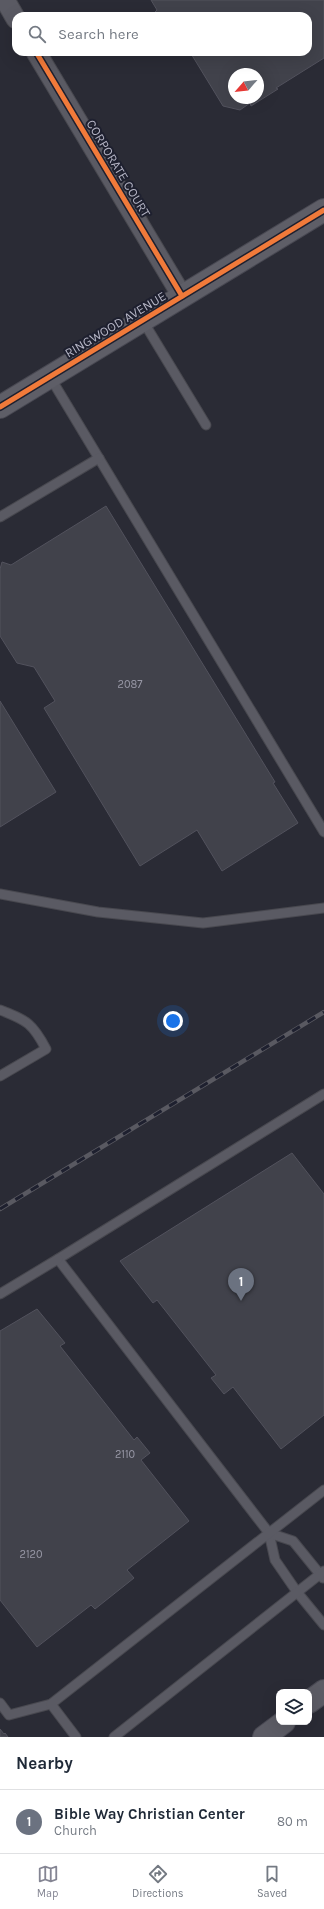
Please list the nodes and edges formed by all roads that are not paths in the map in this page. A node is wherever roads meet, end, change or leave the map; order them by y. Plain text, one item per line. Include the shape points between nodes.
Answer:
1 (5, 0) edge
2 (12, 12) edge
3 (38, 56) edge
4 (324, 210) edge
5 (182, 296) junction
6 (143, 321) junction
7 (50, 377) junction
8 (0, 407) edge
9 (206, 425) dead end
10 (99, 458) junction
11 (0, 517) edge
12 (324, 832) edge
13 (0, 894) edge
14 (324, 908) edge
15 (0, 1010) edge
16 (0, 1076) edge
17 (324, 1094) edge
18 (58, 1259) junction
19 (0, 1294) edge
20 (324, 1490) edge
21 (269, 1533) junction
22 (323, 1575) edge
23 (297, 1592) junction
24 (324, 1625) edge
25 (324, 1691) edge
26 (312, 1700) edge
27 (0, 1703) edge
28 (51, 1704) junction
29 (280, 1725) edge
30 (76, 1737) edge
31 (114, 1737) edge
32 (264, 1737) edge

1 - 2 street
3 - 5 street, CORPORATE COURT
4 - 5 street, RINGWOOD AVENUE
5 - 6 street, RINGWOOD AVENUE
6 - 7 street, RINGWOOD AVENUE
6 - 9 lane
7 - 8 street, RINGWOOD AVENUE
7 - 10 lane
10 - 11 lane
10 - 12 lane
13 - 14 lane via 98,912 203,923
15 - 16 lane via 17,1016 36,1029 46,1049
17 - 18 lane
18 - 19 lane
18 - 21 lane
20 - 21 lane
21 - 22 lane via 293,1541
21 - 23 lane via 275,1560
21 - 28 lane
22 - 23 lane
23 - 24 lane
23 - 31 lane
25 - 26 main road
27 - 28 lane via 9,1715
28 - 30 lane
29 - 32 main road

